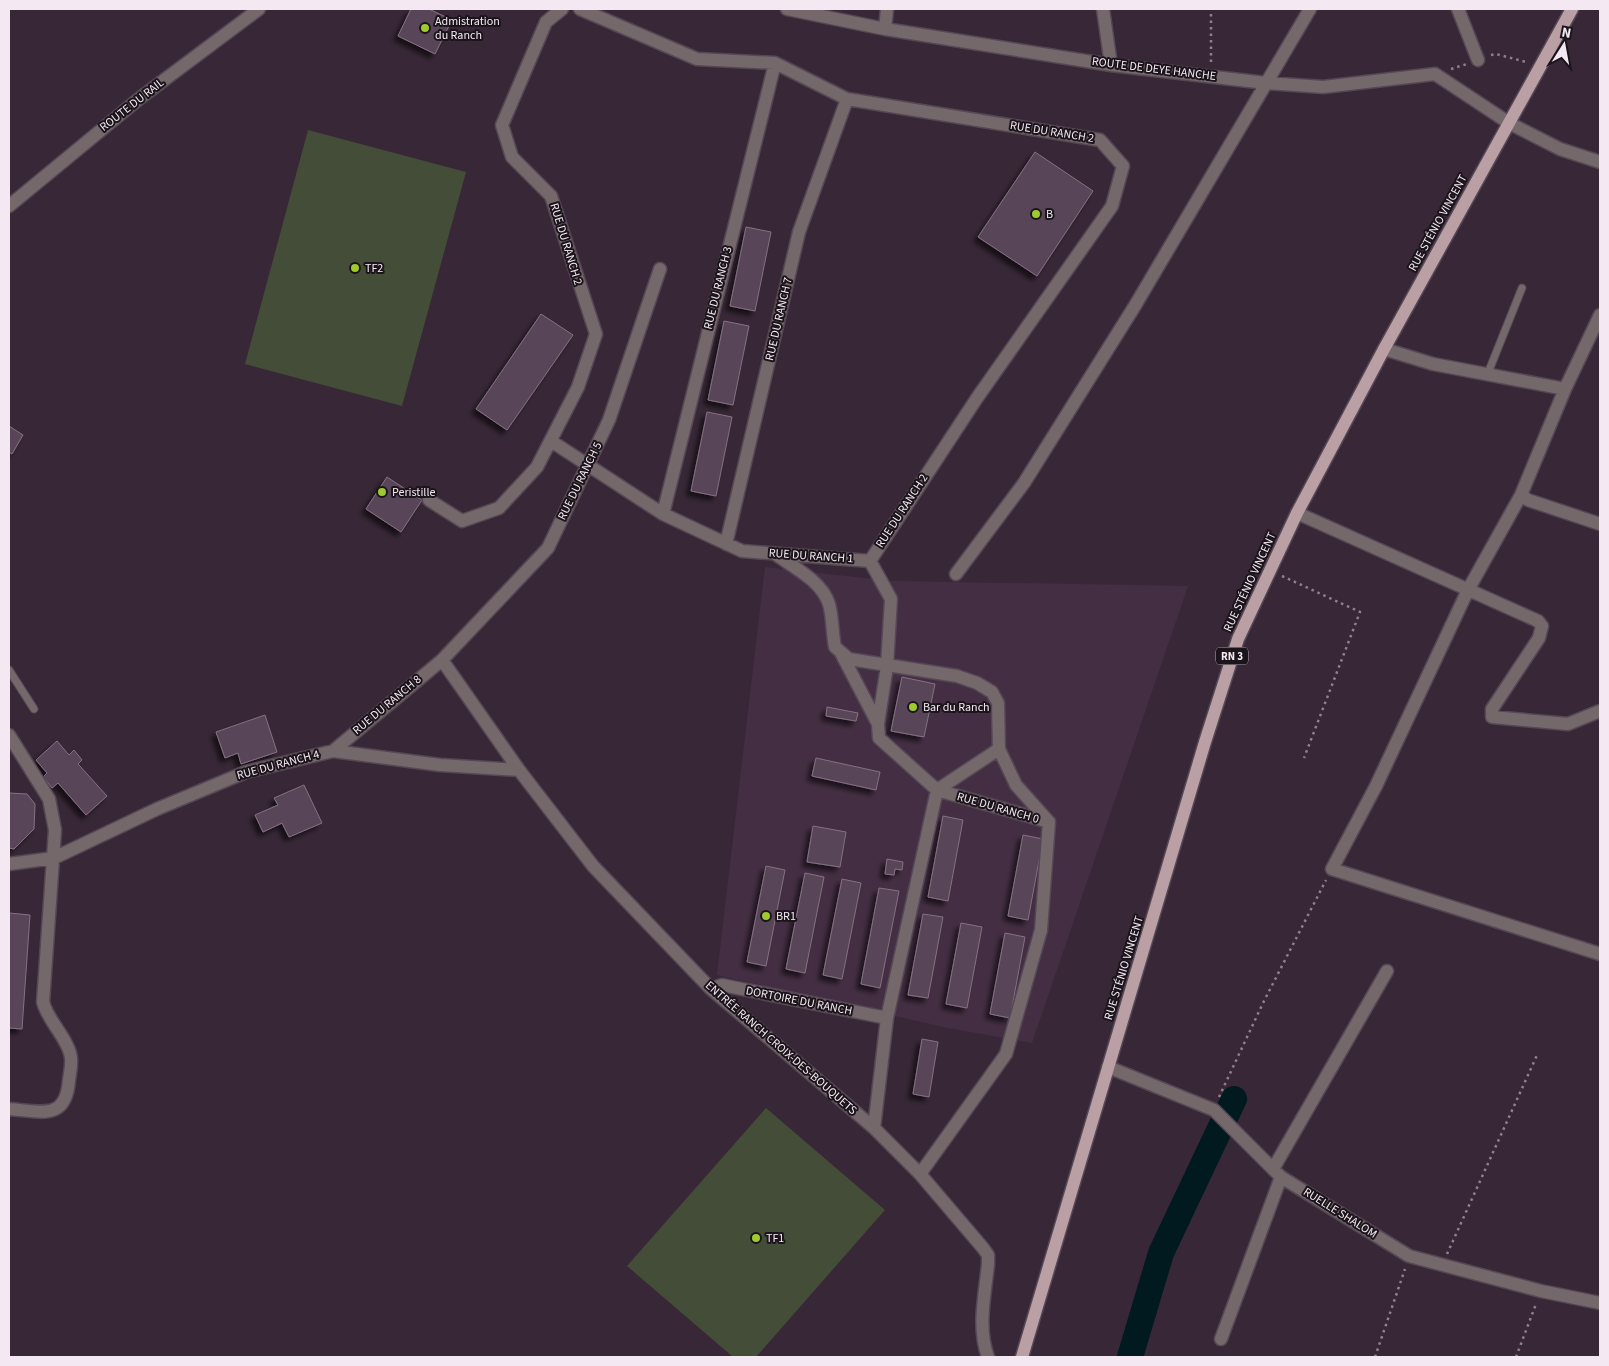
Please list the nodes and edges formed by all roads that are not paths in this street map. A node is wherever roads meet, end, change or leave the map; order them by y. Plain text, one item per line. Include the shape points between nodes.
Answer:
1 (259, 9) edge
2 (562, 9) edge
3 (580, 9) edge
4 (787, 9) edge
5 (887, 9) edge
6 (1103, 9) edge
7 (1310, 9) edge
8 (1458, 9) edge
9 (1572, 9) edge
10 (885, 29) junction
11 (1478, 60) dead end
12 (775, 63) junction
13 (1111, 65) junction
14 (1266, 83) junction
15 (847, 99) junction
16 (1509, 123) junction
17 (1600, 162) edge
18 (9, 206) edge
19 (660, 269) dead end
20 (1522, 288) dead end
21 (1600, 315) edge
22 (1384, 349) junction
23 (1488, 373) junction
24 (1564, 389) junction
25 (551, 441) junction
26 (588, 464) junction
27 (1521, 495) junction
28 (429, 500) dead end
29 (1298, 513) junction
30 (663, 514) junction
31 (1600, 524) edge
32 (726, 544) junction
33 (774, 554) junction
34 (870, 561) junction
35 (956, 574) dead end
36 (1468, 590) junction
37 (842, 654) junction
38 (442, 660) junction
39 (887, 666) junction
40 (9, 670) edge
41 (34, 709) dead end
42 (1600, 710) edge
43 (878, 724) junction
44 (9, 735) edge
45 (999, 749) junction
46 (333, 751) junction
47 (519, 770) junction
48 (937, 790) junction
49 (1049, 822) junction
50 (54, 858) junction
51 (9, 864) edge
52 (1600, 954) edge
53 (1387, 971) dead end
54 (711, 989) junction
55 (887, 1018) junction
56 (1108, 1068) junction
57 (9, 1109) edge
58 (874, 1128) junction
59 (1277, 1173) junction
60 (920, 1174) junction
61 (1600, 1303) edge
62 (1221, 1339) dead end
63 (988, 1357) edge
64 (1022, 1357) edge

1 - 18 street, ROUTE DU RAIL via 140,98
2 - 25 street, RUE DU RANCH 2 via 546,22 502,125 512,157 551,196 596,334 578,387
3 - 12 street, RUE DU RANCH 2 via 697,60
4 - 10 street, ROUTE DE DEYE HANCHE
5 - 10 street
6 - 13 street
7 - 14 street
8 - 11 street
9 - 16 main road, RUE STÉNIO VINCENT / RN 3
10 - 13 street, ROUTE DE DEYE HANCHE
12 - 15 street, RUE DU RANCH 2
12 - 30 street, RUE DU RANCH 3
13 - 14 street, ROUTE DE DEYE HANCHE
14 - 16 street, ROUTE DE DEYE HANCHE via 1322,87 1435,74
14 - 35 street via 1136,304 1029,474
15 - 32 street, RUE DU RANCH 7 via 799,232
15 - 34 street, RUE DU RANCH 2 via 1100,140 1123,166 1112,206 977,398
16 - 17 street, ROUTE DE DEYE HANCHE via 1560,149
16 - 22 main road, RUE STÉNIO VINCENT / RN 3
19 - 26 street, RUE DU RANCH 5 via 609,420
20 - 23 lane
21 - 24 street
22 - 23 street via 1434,364
22 - 29 main road, RUE STÉNIO VINCENT / RN 3
23 - 24 street
24 - 27 street
25 - 26 street, RUE DU RANCH 1
25 - 28 street, RUE DU RANCH 2 via 537,468 499,508 462,521
26 - 30 street, RUE DU RANCH 1
26 - 38 street, RUE DU RANCH 5 via 548,548
27 - 31 street
27 - 36 street
29 - 36 street
29 - 56 main road, RUE STÉNIO VINCENT / RN 3 via 1238,640
30 - 32 street, RUE DU RANCH 1
32 - 33 street, RUE DU RANCH 1 via 742,551
33 - 34 street, RUE DU RANCH 1
33 - 37 street via 811,579 829,603 835,647
34 - 39 street, RUE DU RANCH 1 via 891,599
36 - 42 street via 1538,621 1542,626 1539,638 1492,709 1492,717 1568,724
36 - 52 street via 1376,786 1332,869
37 - 39 street via 849,660
37 - 43 street
38 - 46 street, RUE DU RANCH 8
38 - 47 street, ENTRÉE RANCH CROIX-DES-BOUQUETS
39 - 43 street, RUE DU RANCH 1
39 - 45 street via 957,676 977,682 992,692 998,703
40 - 41 lane
43 - 48 street via 879,738
44 - 50 street via 49,798 55,830
45 - 48 street
45 - 49 street via 1016,785
46 - 47 street, RUE DU RANCH 4 via 440,765
46 - 50 street, RUE DU RANCH 4 via 246,772 157,808
47 - 54 street, ENTRÉE RANCH CROIX-DES-BOUQUETS via 594,866
48 - 49 street, RUE DU RANCH 0
48 - 55 street
49 - 60 street, RUE DU RANCH 0 via 1041,930 1006,1054
50 - 51 street, RUE DU RANCH 4
50 - 57 street via 43,1002 45,1011 70,1052 68,1095 58,1110
53 - 59 street
54 - 55 street, DORTOIRE DU RANCH via 722,986
54 - 58 street, ENTRÉE RANCH CROIX-DES-BOUQUETS
55 - 58 street
56 - 59 street, RUELLE SHALOM via 1220,1117
56 - 64 main road, RUE STÉNIO VINCENT / RN 3
58 - 60 street, ENTRÉE RANCH CROIX-DES-BOUQUETS
59 - 61 street, RUELLE SHALOM via 1409,1256
59 - 62 street
60 - 63 street, ENTRÉE RANCH CROIX-DES-BOUQUETS via 988,1255 982,1322

